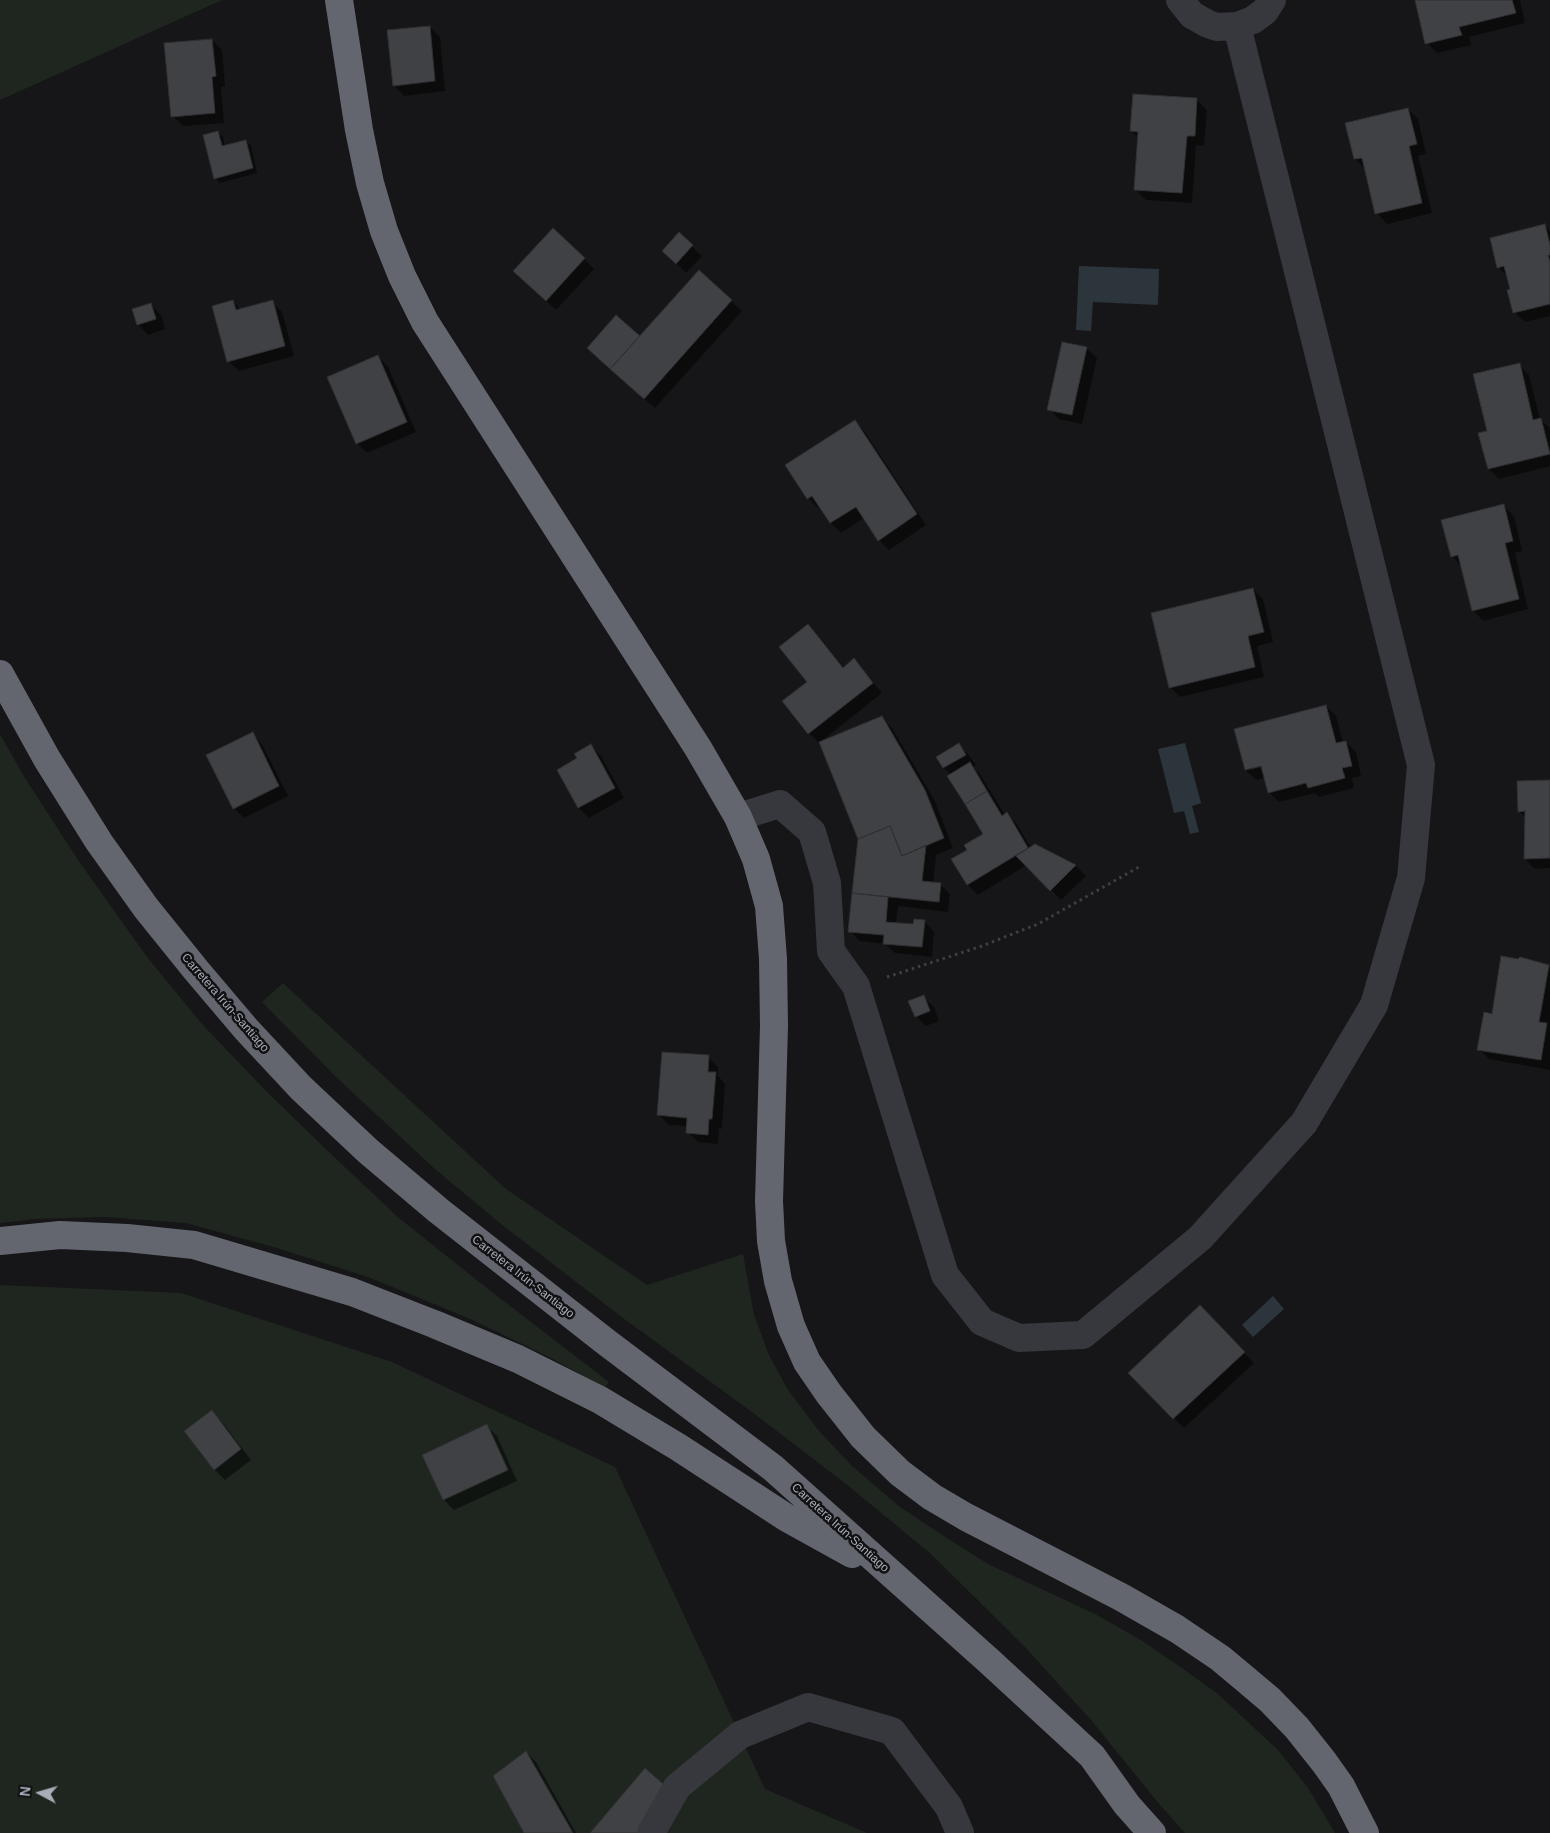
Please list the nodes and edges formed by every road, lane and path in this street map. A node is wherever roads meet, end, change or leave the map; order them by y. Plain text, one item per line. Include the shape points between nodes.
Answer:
1 (339, 0) edge
2 (1180, 0) edge
3 (1272, 0) edge
4 (1237, 26) junction
5 (0, 674) edge
6 (738, 817) junction
7 (1139, 867) dead end
8 (856, 986) junction
9 (0, 1242) edge
10 (894, 1577) junction
11 (1127, 1805) junction
12 (651, 1833) edge
13 (960, 1833) edge
14 (1137, 1833) edge
15 (1152, 1833) edge
16 (1365, 1833) edge

1 - 6 highway via 370,183 402,276 425,322 655,678
2 - 4 street via 1192,15 1208,24
3 - 4 street via 1253,20
4 - 8 street via 1421,765 1411,878 1374,1005 1304,1123 1200,1238 1083,1334 1019,1338 982,1322 945,1275
5 - 10 highway, Carretera Irún-Santiago via 46,759 146,908 246,1029 300,1088 439,1211 773,1468
6 - 8 street via 780,804 812,832 827,883 832,951
6 - 16 highway via 756,859 770,906 774,1026 769,1202 771,1241 791,1326 807,1362 863,1437 900,1473 932,1497 1177,1629 1220,1658 1257,1689 1297,1728 1324,1762
7 - 8 path via 1038,924
9 - 10 highway via 60,1235 194,1245 352,1292 518,1360 600,1400 787,1518
10 - 11 highway, Carretera Irún-Santiago via 1092,1756
11 - 14 highway, Carretera Irún-Santiago
11 - 15 highway, Carretera Irún-Santiago
12 - 13 street via 677,1787 740,1735 808,1707 892,1731 949,1807

